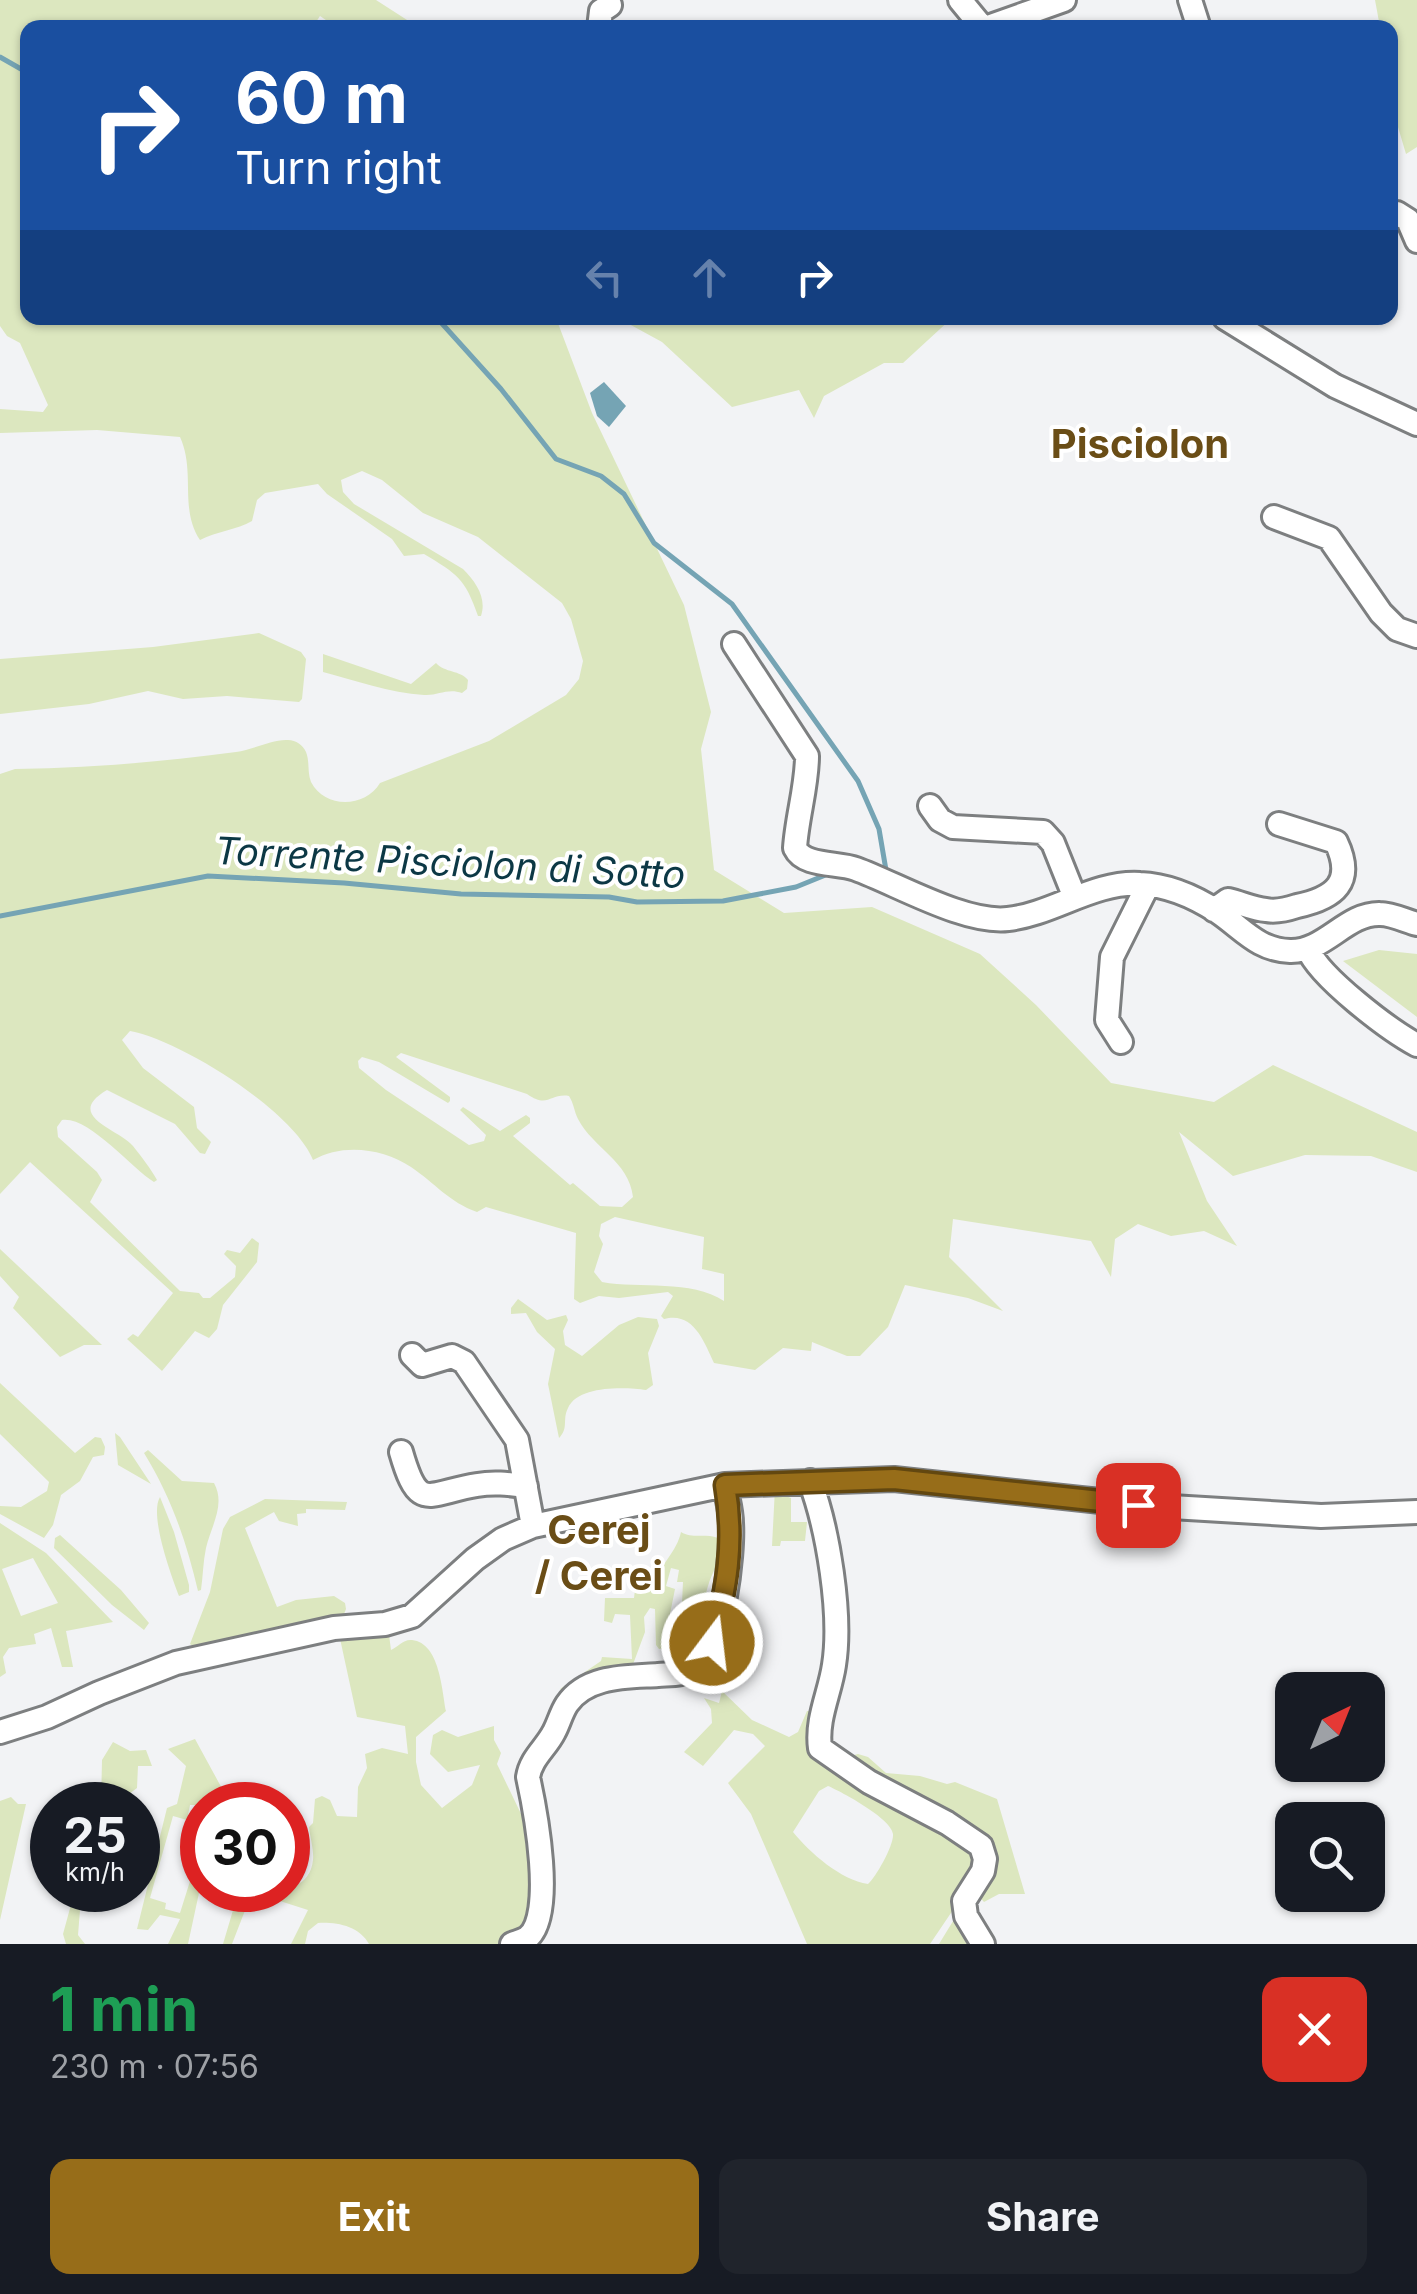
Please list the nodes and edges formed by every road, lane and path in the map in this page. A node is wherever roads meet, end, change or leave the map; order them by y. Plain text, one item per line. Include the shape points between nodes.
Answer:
1 (960, 0) edge
2 (1064, 0) edge
3 (610, 6) dead end
4 (600, 20) edge
5 (977, 20) edge
6 (1007, 20) edge
7 (1398, 213) edge
8 (1417, 240) edge
9 (1238, 325) edge
10 (1417, 424) edge
11 (1274, 517) dead end
12 (1417, 636) edge
13 (734, 644) dead end
14 (930, 806) dead end
15 (1280, 824) dead end
16 (1144, 893) junction
17 (1075, 898) junction
18 (1214, 910) junction
19 (1417, 924) edge
20 (1310, 954) junction
21 (1121, 1042) dead end
22 (1417, 1045) edge
23 (412, 1354) dead end
24 (401, 1452) dead end
25 (810, 1481) junction
26 (725, 1485) junction
27 (526, 1486) junction
28 (1417, 1512) edge
29 (533, 1526) junction
30 (0, 1732) edge
31 (512, 1944) edge
32 (982, 1944) edge

1 - 5 street
2 - 6 street
3 - 4 street
7 - 8 street
9 - 10 street via 1335,386
11 - 12 street via 1329,538 1381,613
13 - 17 street via 806,756 798,856 992,920
14 - 17 street via 953,827 1043,832
15 - 18 street via 1336,842 1344,872 1338,888 1324,900 1292,908 1269,911 1228,900
16 - 17 street via 1107,888
16 - 18 street via 1171,889
16 - 21 street via 1112,957 1107,1020
18 - 20 street via 1271,950
19 - 20 street via 1380,914 1358,918
20 - 22 street via 1375,1016
23 - 27 street via 422,1364 452,1356 464,1362 517,1440
24 - 27 street via 416,1491 430,1496 498,1482
25 - 26 street
25 - 28 street via 894,1479 1322,1516
25 - 32 street via 826,1538 834,1619 835,1663 820,1748 981,1846 983,1872 964,1901
26 - 29 street
26 - 31 street via 728,1579 703,1661 680,1673 598,1681 568,1701 530,1766 544,1890 535,1928
27 - 29 street
29 - 30 street via 503,1539 412,1616 176,1663

